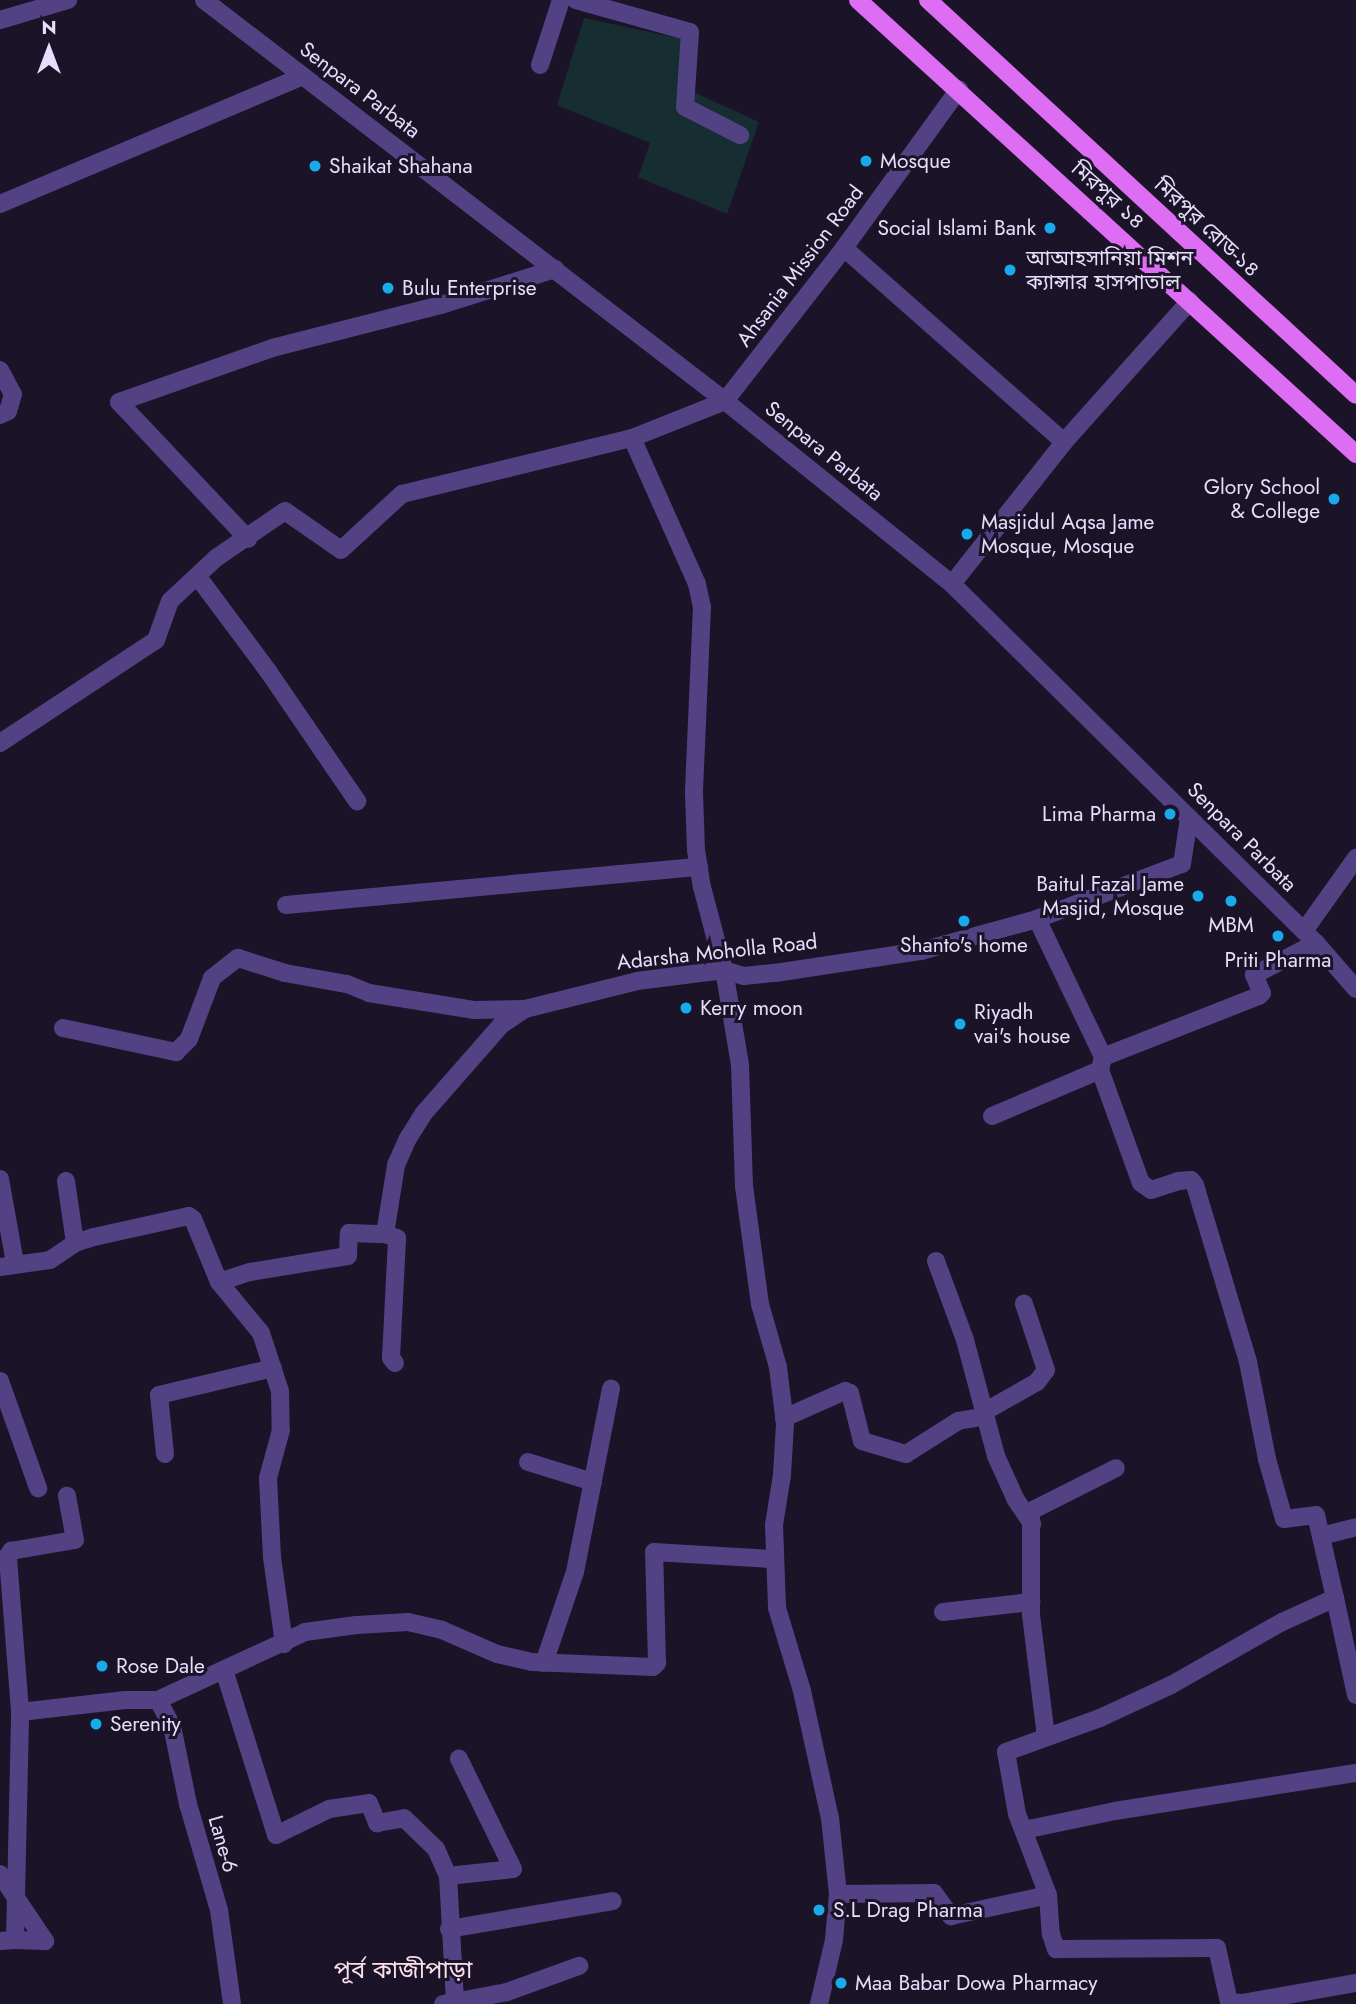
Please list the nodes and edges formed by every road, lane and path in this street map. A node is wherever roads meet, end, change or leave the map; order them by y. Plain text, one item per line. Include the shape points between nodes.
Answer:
1 (68, 0) edge
2 (204, 0) edge
3 (561, 0) edge
4 (576, 0) edge
5 (858, 0) edge
6 (928, 0) edge
7 (0, 20) edge
8 (540, 65) dead end
9 (303, 76) junction
10 (958, 89) junction
11 (740, 135) dead end
12 (0, 204) edge
13 (844, 248) junction
14 (555, 268) junction
15 (1190, 301) junction
16 (0, 370) edge
17 (1356, 395) edge
18 (725, 401) junction
19 (0, 415) edge
20 (632, 438) junction
21 (1064, 442) junction
22 (1356, 454) edge
23 (248, 538) junction
24 (198, 577) junction
25 (952, 584) junction
26 (0, 743) edge
27 (357, 801) dead end
28 (1189, 818) junction
29 (1356, 858) edge
30 (699, 867) junction
31 (286, 905) dead end
32 (1037, 919) junction
33 (1310, 937) junction
34 (723, 970) junction
35 (1356, 989) edge
36 (525, 1009) junction
37 (63, 1028) dead end
38 (1102, 1063) junction
39 (992, 1116) dead end
40 (0, 1179) edge
41 (66, 1181) dead end
42 (385, 1234) junction
43 (75, 1243) junction
44 (936, 1261) dead end
45 (7, 1265) edge
46 (219, 1282) junction
47 (1024, 1304) dead end
48 (394, 1363) dead end
49 (273, 1368) junction
50 (0, 1381) edge
51 (611, 1388) dead end
52 (984, 1414) junction
53 (784, 1418) junction
54 (165, 1454) dead end
55 (528, 1461) dead end
56 (1116, 1468) dead end
57 (593, 1482) junction
58 (38, 1488) dead end
59 (67, 1496) dead end
60 (1032, 1524) junction
61 (1356, 1527) edge
62 (1321, 1536) junction
63 (4, 1559) edge
64 (774, 1559) junction
65 (1335, 1598) junction
66 (1031, 1602) junction
67 (943, 1612) dead end
68 (284, 1644) junction
69 (544, 1663) junction
70 (224, 1670) junction
71 (1356, 1695) edge
72 (158, 1700) junction
73 (20, 1712) junction
74 (1046, 1737) junction
75 (459, 1759) dead end
76 (1356, 1773) edge
77 (8, 1817) edge
78 (1024, 1830) junction
79 (0, 1874) edge
80 (448, 1876) junction
81 (838, 1894) junction
82 (1048, 1895) junction
83 (613, 1901) dead end
84 (449, 1929) junction
85 (8, 1940) edge
86 (579, 1966) dead end
87 (1356, 1983) edge
88 (449, 2003) edge
89 (232, 2004) edge
90 (819, 2004) edge

1 - 7 street
2 - 9 street, Senpara Parbata
3 - 8 street
4 - 11 street via 690,32 685,107
5 - 10 main road, মিরপুর ১৪
6 - 17 main road, মিরপুর রোড-১৪
9 - 12 street
9 - 14 street, Senpara Parbata
10 - 13 street, Ahsania Mission Road
10 - 15 main road, মিরপুর ১৪
13 - 18 street, Ahsania Mission Road
13 - 21 street
14 - 18 street, Senpara Parbata
14 - 23 street via 441,305 272,348 119,402
15 - 21 street
15 - 22 main road, মিরপুর ১৪
16 - 19 street via 13,402
18 - 20 street
18 - 25 street, Senpara Parbata
20 - 23 street via 402,494 341,550 287,511
20 - 30 street via 697,584 702,607 694,793
21 - 25 street
23 - 24 street via 216,558
24 - 26 street via 170,601 156,640
24 - 27 street
25 - 28 street, Senpara Parbata
28 - 32 street, Adarsha Moholla Road via 1182,864
28 - 33 street, Senpara Parbata
29 - 33 street
30 - 31 street
30 - 34 street
32 - 34 street, Adarsha Moholla Road via 921,951 744,976
32 - 38 street
33 - 35 street, Senpara Parbata
33 - 38 street via 1254,975 1262,993 1259,996
34 - 36 street, Adarsha Moholla Road via 637,981
34 - 53 street via 740,1065 744,1186 760,1304 778,1367
36 - 37 street, Adarsha Moholla Road via 438,1006 285,973 238,958 212,978 189,1039 176,1052
36 - 42 street via 501,1025 424,1113 407,1140 396,1165
38 - 39 street
38 - 62 street via 1146,1189 1191,1180 1195,1185 1248,1362 1284,1519 1313,1513
40 - 45 street
41 - 43 street
42 - 46 street via 349,1233 348,1256 250,1272
42 - 48 street via 397,1238
43 - 45 street via 50,1260
43 - 46 street via 191,1217
44 - 52 street via 965,1340
46 - 49 street via 261,1333
47 - 52 street via 1046,1370 1037,1382
49 - 54 street via 159,1395
49 - 68 street via 280,1391 281,1430 268,1478 272,1558
50 - 58 street
51 - 57 street
52 - 53 street via 958,1420 906,1454 862,1441 850,1393 845,1391
52 - 60 street via 996,1456
53 - 64 street
55 - 57 street
56 - 60 street via 1032,1508
57 - 69 street via 575,1572
59 - 63 street via 75,1540 10,1551
60 - 66 street
61 - 62 street
62 - 65 street
63 - 73 street
64 - 69 street via 654,1552 656,1666
64 - 81 street via 777,1608 802,1691 830,1818
65 - 71 street
65 - 74 street via 1282,1622 1171,1685
66 - 67 street
66 - 74 street
68 - 69 street via 305,1632 408,1622 442,1630 497,1654
68 - 70 street
70 - 72 street
70 - 80 street via 276,1835 329,1809 369,1803 377,1823 404,1818 436,1849
72 - 73 street
72 - 89 street, Lane-6 via 172,1726 188,1804 219,1910
73 - 77 street
74 - 78 street via 1006,1752
75 - 80 street via 513,1869
76 - 78 street
77 - 85 street
78 - 82 street
79 - 85 street via 45,1941
80 - 84 street
81 - 82 street via 934,1893 951,1916
81 - 90 street via 834,1940
82 - 87 street via 1056,1949 1217,1948 1229,2002
83 - 84 street
84 - 88 street
86 - 88 street via 507,1993

